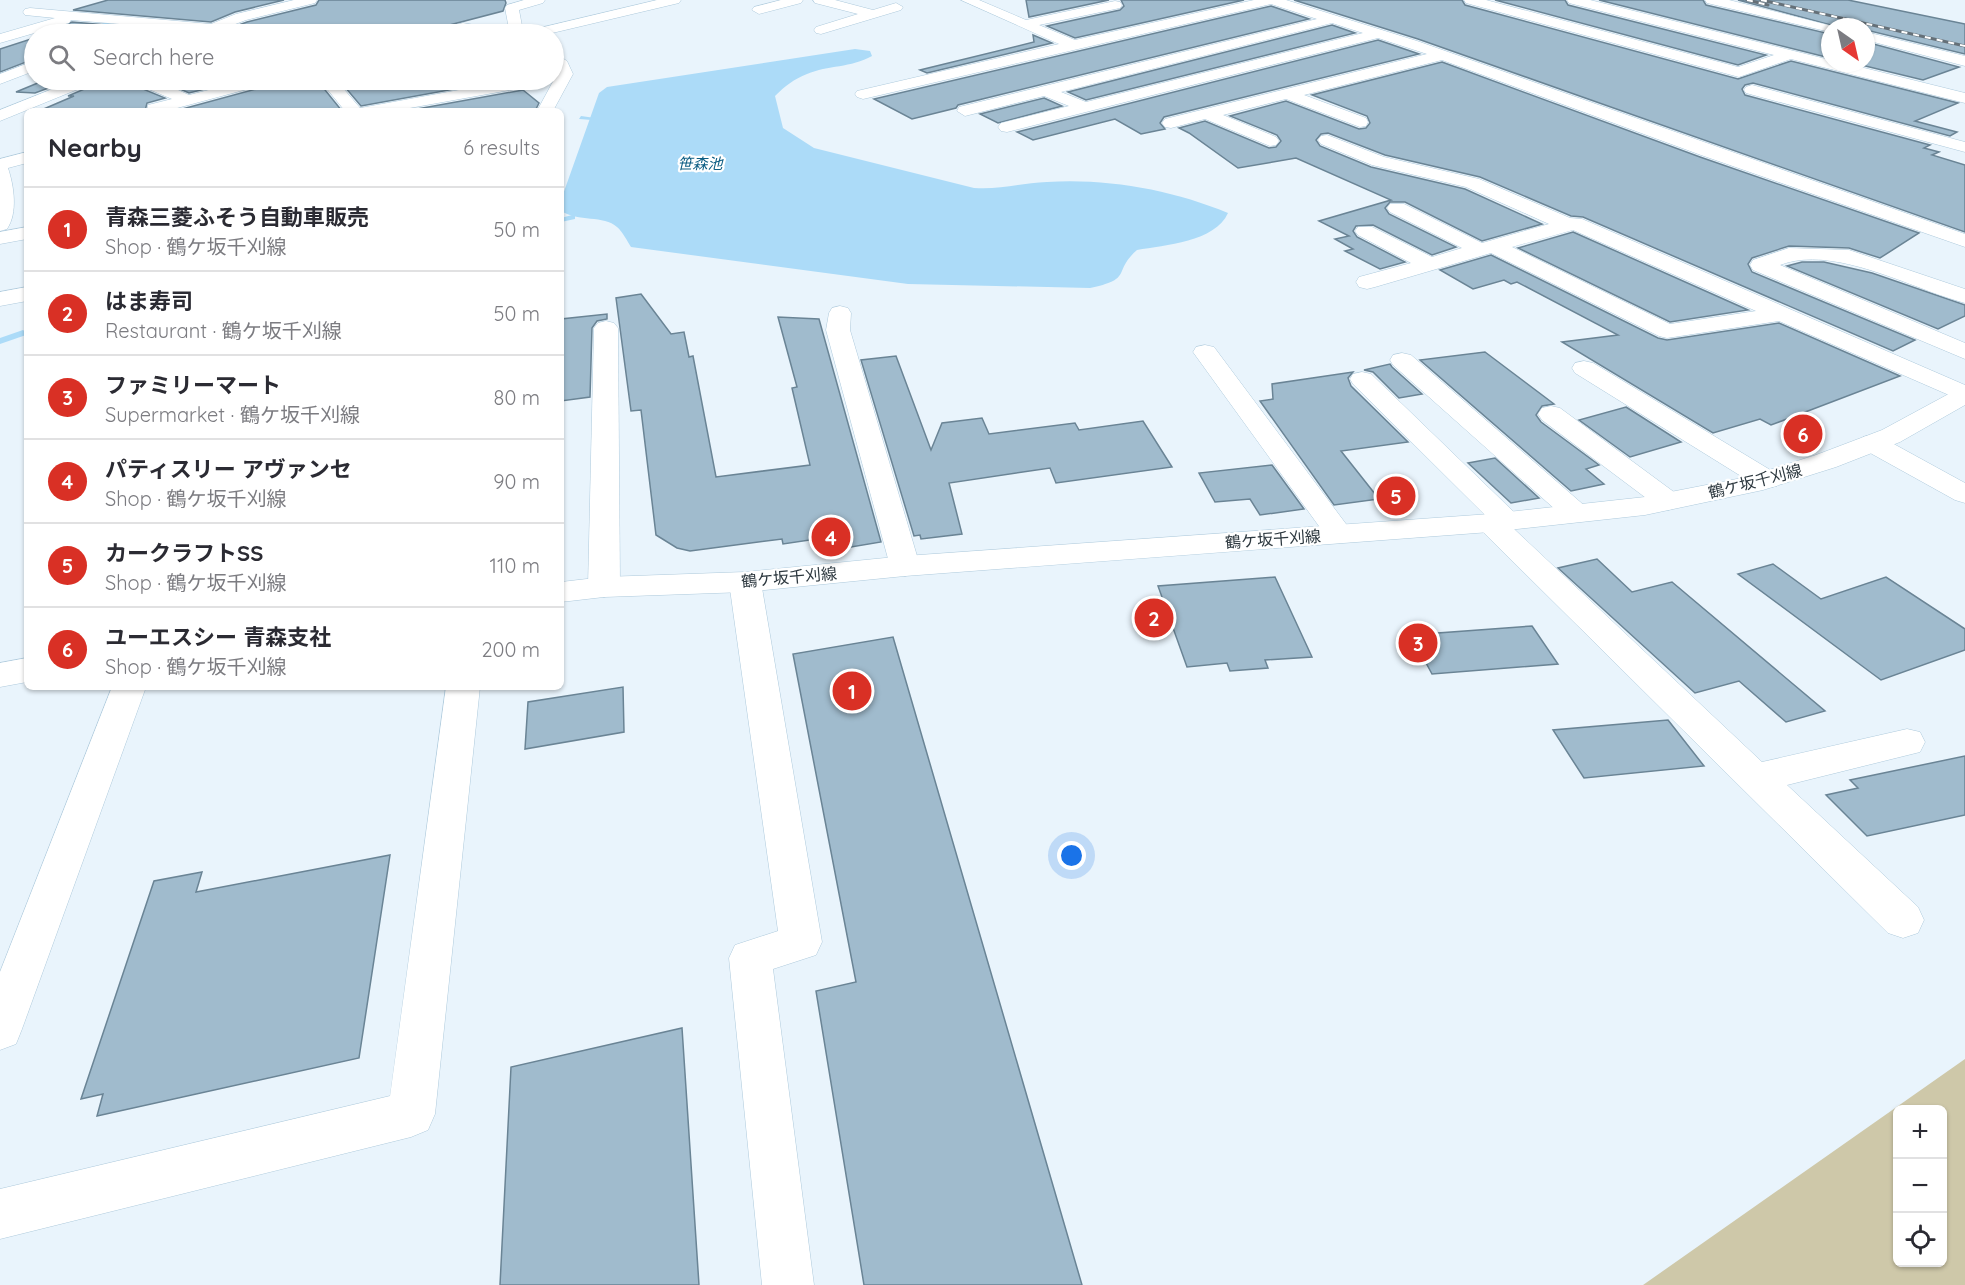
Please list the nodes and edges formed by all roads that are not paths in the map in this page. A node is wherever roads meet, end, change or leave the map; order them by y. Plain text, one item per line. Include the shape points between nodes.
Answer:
1 (72, 0) edge
2 (310, 0) edge
3 (538, 0) edge
4 (674, 0) edge
5 (795, 0) edge
6 (820, 0) edge
7 (968, 0) edge
8 (1209, 0) edge
9 (1272, 0) edge
10 (1471, 0) edge
11 (1574, 0) edge
12 (1712, 0) edge
13 (241, 3) dead end
14 (1115, 5) dead end
15 (114, 6) dead end
16 (1017, 6) dead end
17 (583, 7) dead end
18 (896, 7) dead end
19 (1235, 8) junction
20 (264, 10) junction
21 (759, 10) dead end
22 (995, 11) junction
23 (873, 14) junction
24 (75, 17) junction
25 (1334, 19) junction
26 (147, 23) joint
27 (51, 24) edge
28 (160, 24) edge
29 (225, 24) edge
30 (511, 24) edge
31 (530, 24) edge
32 (1025, 24) junction
33 (564, 26) edge
34 (1821, 26) edge
35 (1580, 28) junction
36 (821, 30) dead end
37 (24, 32) edge
38 (1380, 33) junction
39 (1551, 37) dead end
40 (1875, 38) edge
41 (0, 39) edge
42 (1074, 45) junction
43 (1791, 54) junction
44 (1443, 55) junction
45 (1965, 61) edge
46 (24, 70) edge
47 (0, 80) edge
48 (63, 90) edge
49 (164, 90) edge
50 (226, 90) edge
51 (336, 90) edge
52 (454, 90) edge
53 (485, 90) edge
54 (553, 90) edge
55 (1752, 90) dead end
56 (1045, 91) junction
57 (863, 94) dead end
58 (1288, 94) junction
59 (459, 95) junction
60 (1965, 98) edge
61 (187, 100) junction
62 (1085, 107) junction
63 (158, 108) edge
64 (352, 108) edge
65 (383, 108) edge
66 (546, 108) edge
67 (965, 111) dead end
68 (1207, 114) junction
69 (0, 116) edge
70 (24, 118) edge
71 (1360, 122) dead end
72 (1171, 123) dead end
73 (1007, 127) dead end
74 (1327, 140) dead end
75 (1270, 141) dead end
76 (1965, 147) edge
77 (24, 158) edge
78 (0, 165) edge
79 (0, 170) edge
80 (24, 198) edge
81 (5, 201) junction
82 (1397, 208) dead end
83 (0, 225) edge
84 (1568, 225) junction
85 (1365, 231) dead end
86 (24, 234) edge
87 (0, 238) edge
88 (1965, 241) edge
89 (1487, 248) junction
90 (1430, 264) junction
91 (1367, 282) dead end
92 (24, 295) edge
93 (1965, 296) edge
94 (0, 299) edge
95 (1781, 314) junction
96 (839, 321) dead end
97 (606, 328) dead end
98 (1205, 352) dead end
99 (1965, 352) edge
100 (1402, 360) dead end
101 (1584, 368) dead end
102 (1362, 379) dead end
103 (1965, 394) edge
104 (1551, 414) dead end
105 (1872, 443) junction
106 (1767, 480) junction
107 (1965, 494) edge
108 (1668, 501) junction
109 (1576, 513) junction
110 (1498, 522) junction
111 (1339, 534) junction
112 (905, 566) junction
113 (745, 582) junction
114 (604, 587) junction
115 (564, 592) edge
116 (24, 671) edge
117 (0, 675) edge
118 (128, 690) edge
119 (463, 690) edge
120 (1908, 742) dead end
121 (1755, 778) junction
122 (1903, 920) dead end
123 (0, 1029) edge
124 (0, 1214) edge
125 (788, 1285) edge

1 - 24 street via 25,14
2 - 20 street
3 - 30 street via 512,8
4 - 33 street
5 - 21 street
6 - 23 street
7 - 22 street
8 - 19 street
9 - 19 street
9 - 25 street
10 - 35 street
11 - 43 street
12 - 34 street
13 - 20 street
14 - 32 street
15 - 24 street
16 - 22 street
17 - 31 street
18 - 23 street
19 - 42 street
20 - 29 street
22 - 32 street
23 - 36 street
24 - 26 street
24 - 27 street
25 - 38 street
25 - 56 street
26 - 28 street
32 - 42 street
35 - 39 street
35 - 43 street via 1739,72
37 - 41 street
38 - 44 street
38 - 62 street
40 - 45 street
42 - 57 street
43 - 60 street
44 - 58 street
44 - 88 street
46 - 47 street
48 - 69 street
49 - 61 street
50 - 61 street
51 - 64 street
52 - 59 street
53 - 59 street
54 - 66 street
55 - 76 street
56 - 62 street
56 - 67 street
58 - 68 street
58 - 71 street
59 - 65 street
61 - 63 street
62 - 73 street
68 - 72 street
68 - 75 street
69 - 70 street
74 - 84 street via 1378,161 1472,183
77 - 78 street
79 - 81 street
80 - 81 street
81 - 83 street
82 - 89 street
84 - 89 street
84 - 95 street via 1575,223
85 - 90 street
86 - 87 street
89 - 90 street
89 - 95 street via 1667,331
90 - 91 street
92 - 94 street
93 - 99 street via 1849,256 1789,254 1761,265
95 - 103 street
96 - 112 street
97 - 114 street
98 - 111 street
100 - 109 street
101 - 106 street
102 - 110 street
103 - 105 street, 鶴ケ坂千刈線
104 - 108 street
105 - 106 street, 鶴ケ坂千刈線
105 - 107 street
106 - 108 street, 鶴ケ坂千刈線
108 - 109 street, 鶴ケ坂千刈線
109 - 110 street, 鶴ケ坂千刈線
110 - 111 street, 鶴ケ坂千刈線
110 - 121 street
111 - 112 street, 鶴ケ坂千刈線
112 - 113 street, 鶴ケ坂千刈線
113 - 114 street, 鶴ケ坂千刈線
113 - 125 street via 801,942 750,958
114 - 115 street, 鶴ケ坂千刈線
116 - 117 street
118 - 123 street
119 - 124 street via 411,1114
120 - 121 street
121 - 122 street

